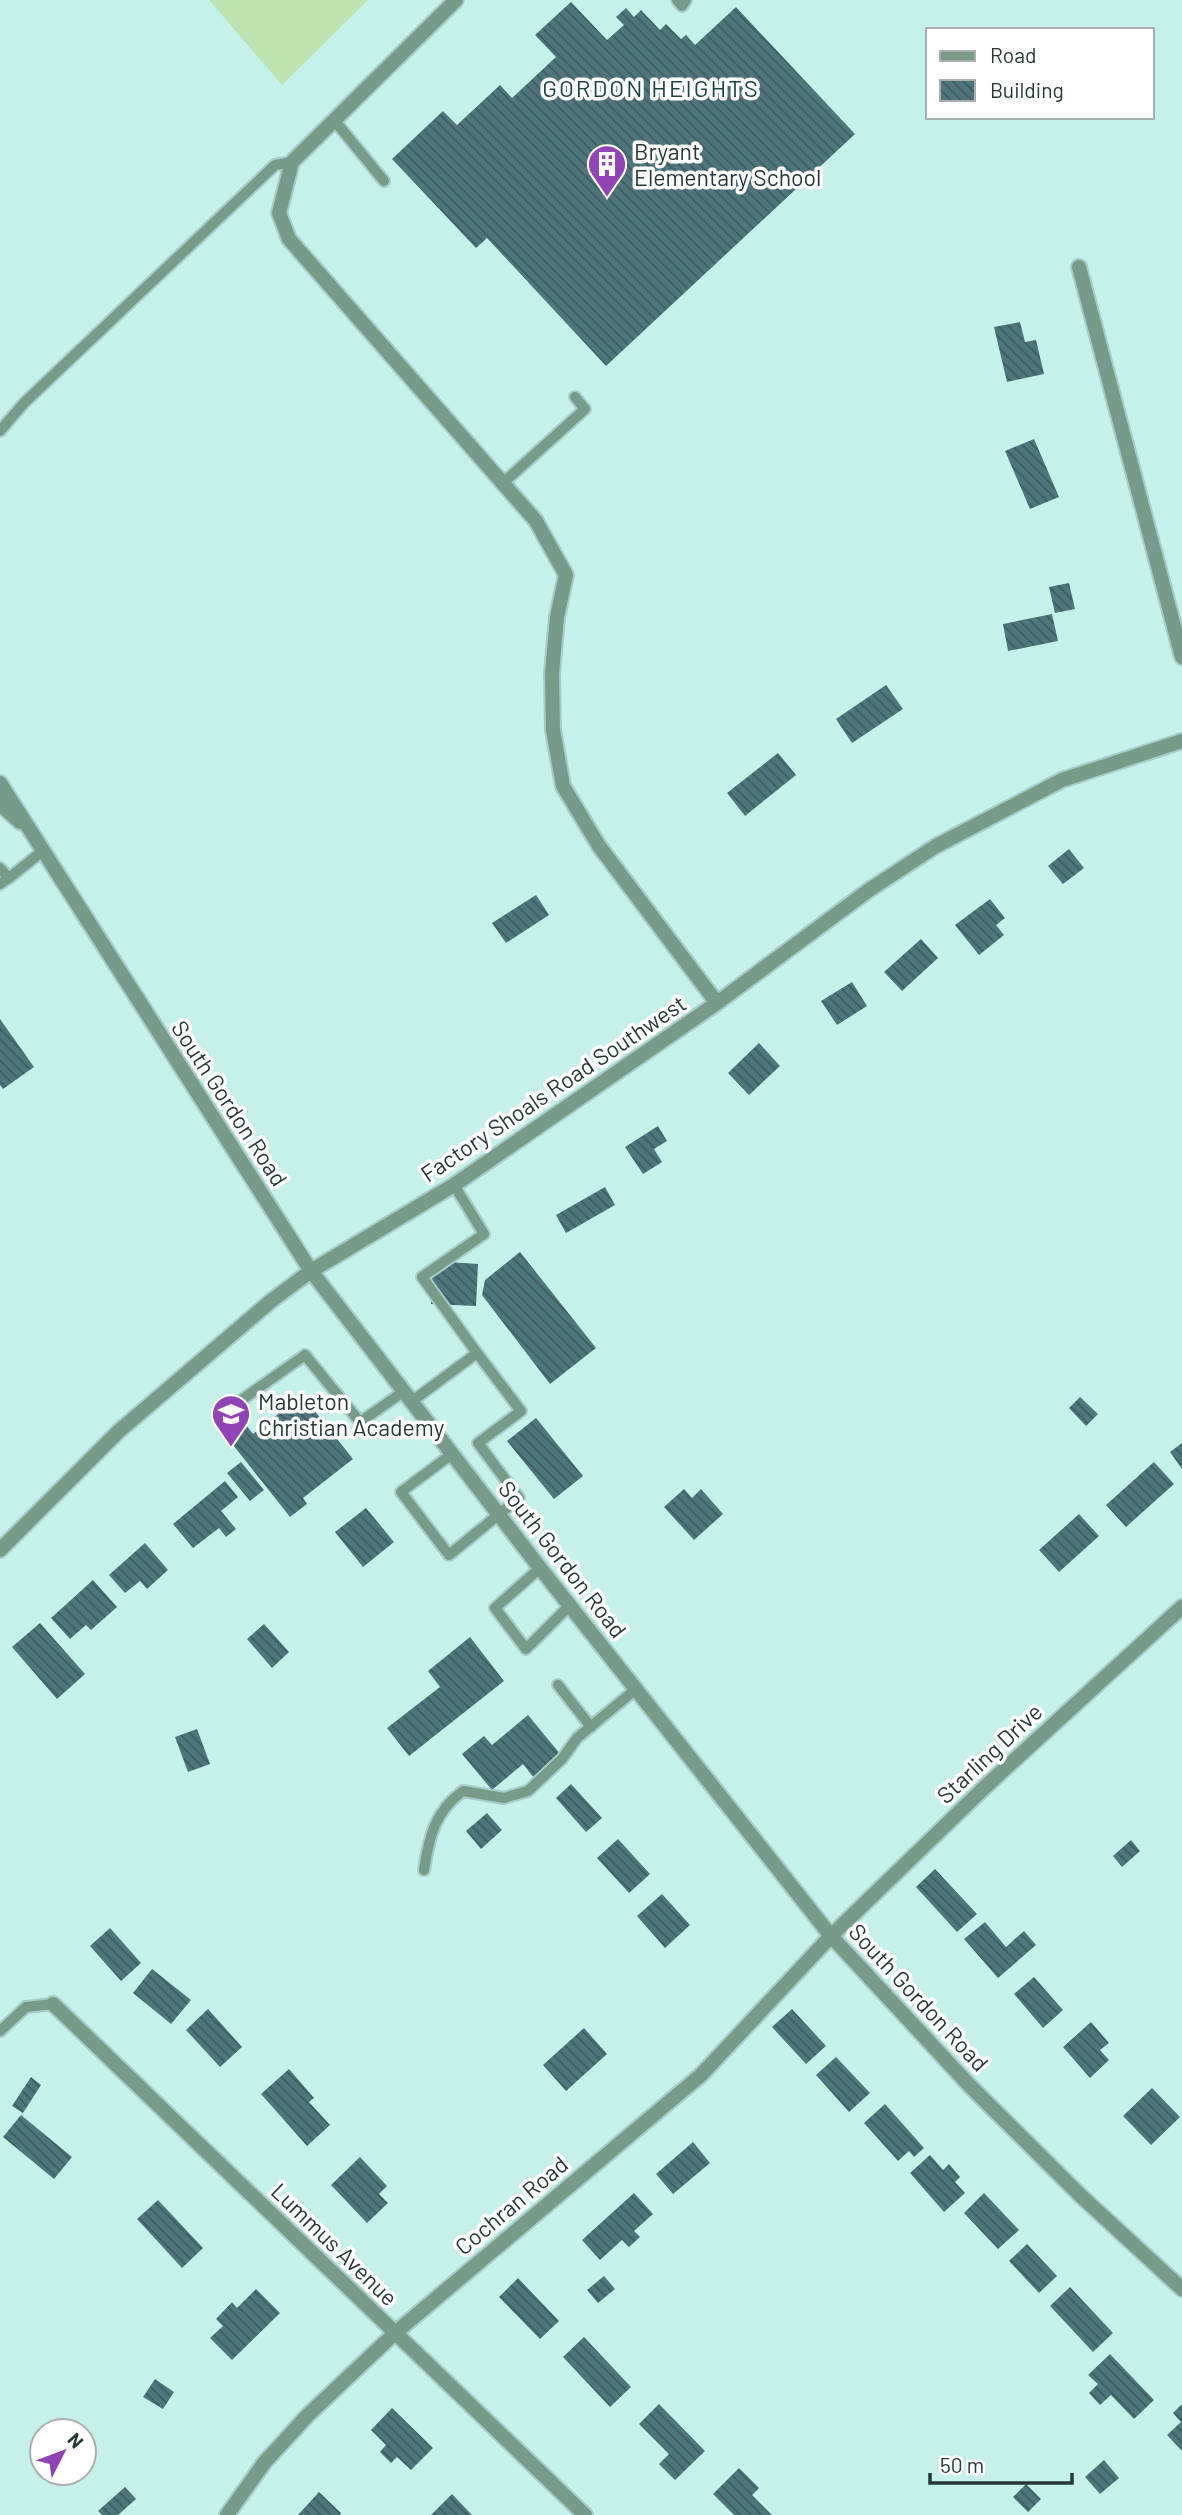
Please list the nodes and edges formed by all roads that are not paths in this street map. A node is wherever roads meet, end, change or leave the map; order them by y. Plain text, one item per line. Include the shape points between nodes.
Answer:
1 (456, 0) edge
2 (677, 0) edge
3 (686, 0) edge
4 (334, 120) junction
5 (292, 162) junction
6 (384, 181) dead end
7 (1079, 267) dead end
8 (575, 397) dead end
9 (0, 431) edge
10 (503, 483) junction
11 (1182, 657) edge
12 (1182, 741) edge
13 (0, 783) edge
14 (0, 804) edge
15 (36, 836) junction
16 (44, 850) junction
17 (0, 868) edge
18 (5, 881) edge
19 (717, 1003) junction
20 (454, 1185) junction
21 (311, 1271) junction
22 (477, 1353) junction
23 (407, 1397) junction
24 (233, 1406) dead end
25 (452, 1454) junction
26 (499, 1515) junction
27 (0, 1550) edge
28 (540, 1568) junction
29 (570, 1605) junction
30 (1182, 1607) edge
31 (558, 1685) dead end
32 (636, 1689) junction
33 (591, 1727) junction
34 (424, 1870) dead end
35 (831, 1936) junction
36 (53, 2004) joint
37 (0, 2031) edge
38 (1182, 2289) edge
39 (395, 2333) junction
40 (227, 2515) edge
41 (585, 2515) edge

1 - 4 street
2 - 3 lane via 682,6
4 - 5 street
4 - 6 lane
5 - 9 lane via 275,165
5 - 10 street via 279,213 289,239
7 - 11 street
8 - 10 lane via 585,409
10 - 19 street via 536,521 566,575 552,673 553,730 563,786 599,845
12 - 19 street, Factory Shoals Road Southwest via 1062,780 936,846
13 - 15 street, South Gordon Road
14 - 15 street
15 - 16 street, South Gordon Road
16 - 18 lane
16 - 21 street, South Gordon Road
17 - 18 lane
19 - 20 street, Factory Shoals Road Southwest
20 - 21 street, Factory Shoals Road Southwest
20 - 22 lane via 484,1234 422,1277
21 - 23 street, South Gordon Road
21 - 27 street, Factory Shoals Road Southwest via 119,1431
22 - 23 lane
22 - 26 lane via 521,1411 478,1443 519,1498
23 - 24 lane via 360,1422 305,1355
23 - 25 street, South Gordon Road
25 - 26 street, South Gordon Road
25 - 26 lane via 401,1493 449,1555
26 - 28 street, South Gordon Road
28 - 29 street, South Gordon Road
28 - 29 lane via 495,1608 526,1649
29 - 32 street, South Gordon Road
30 - 35 street, Starling Drive
31 - 33 lane
32 - 33 lane
32 - 35 street, South Gordon Road
33 - 34 lane via 528,1791 504,1798 463,1790 449,1801 429,1837
35 - 38 street, South Gordon Road via 969,2085
35 - 39 street, Cochran Road via 701,2075
36 - 37 lane via 26,2007
36 - 39 street, Lummus Avenue
39 - 40 street, Cochran Road via 308,2415 264,2463
39 - 41 street, Lummus Avenue

